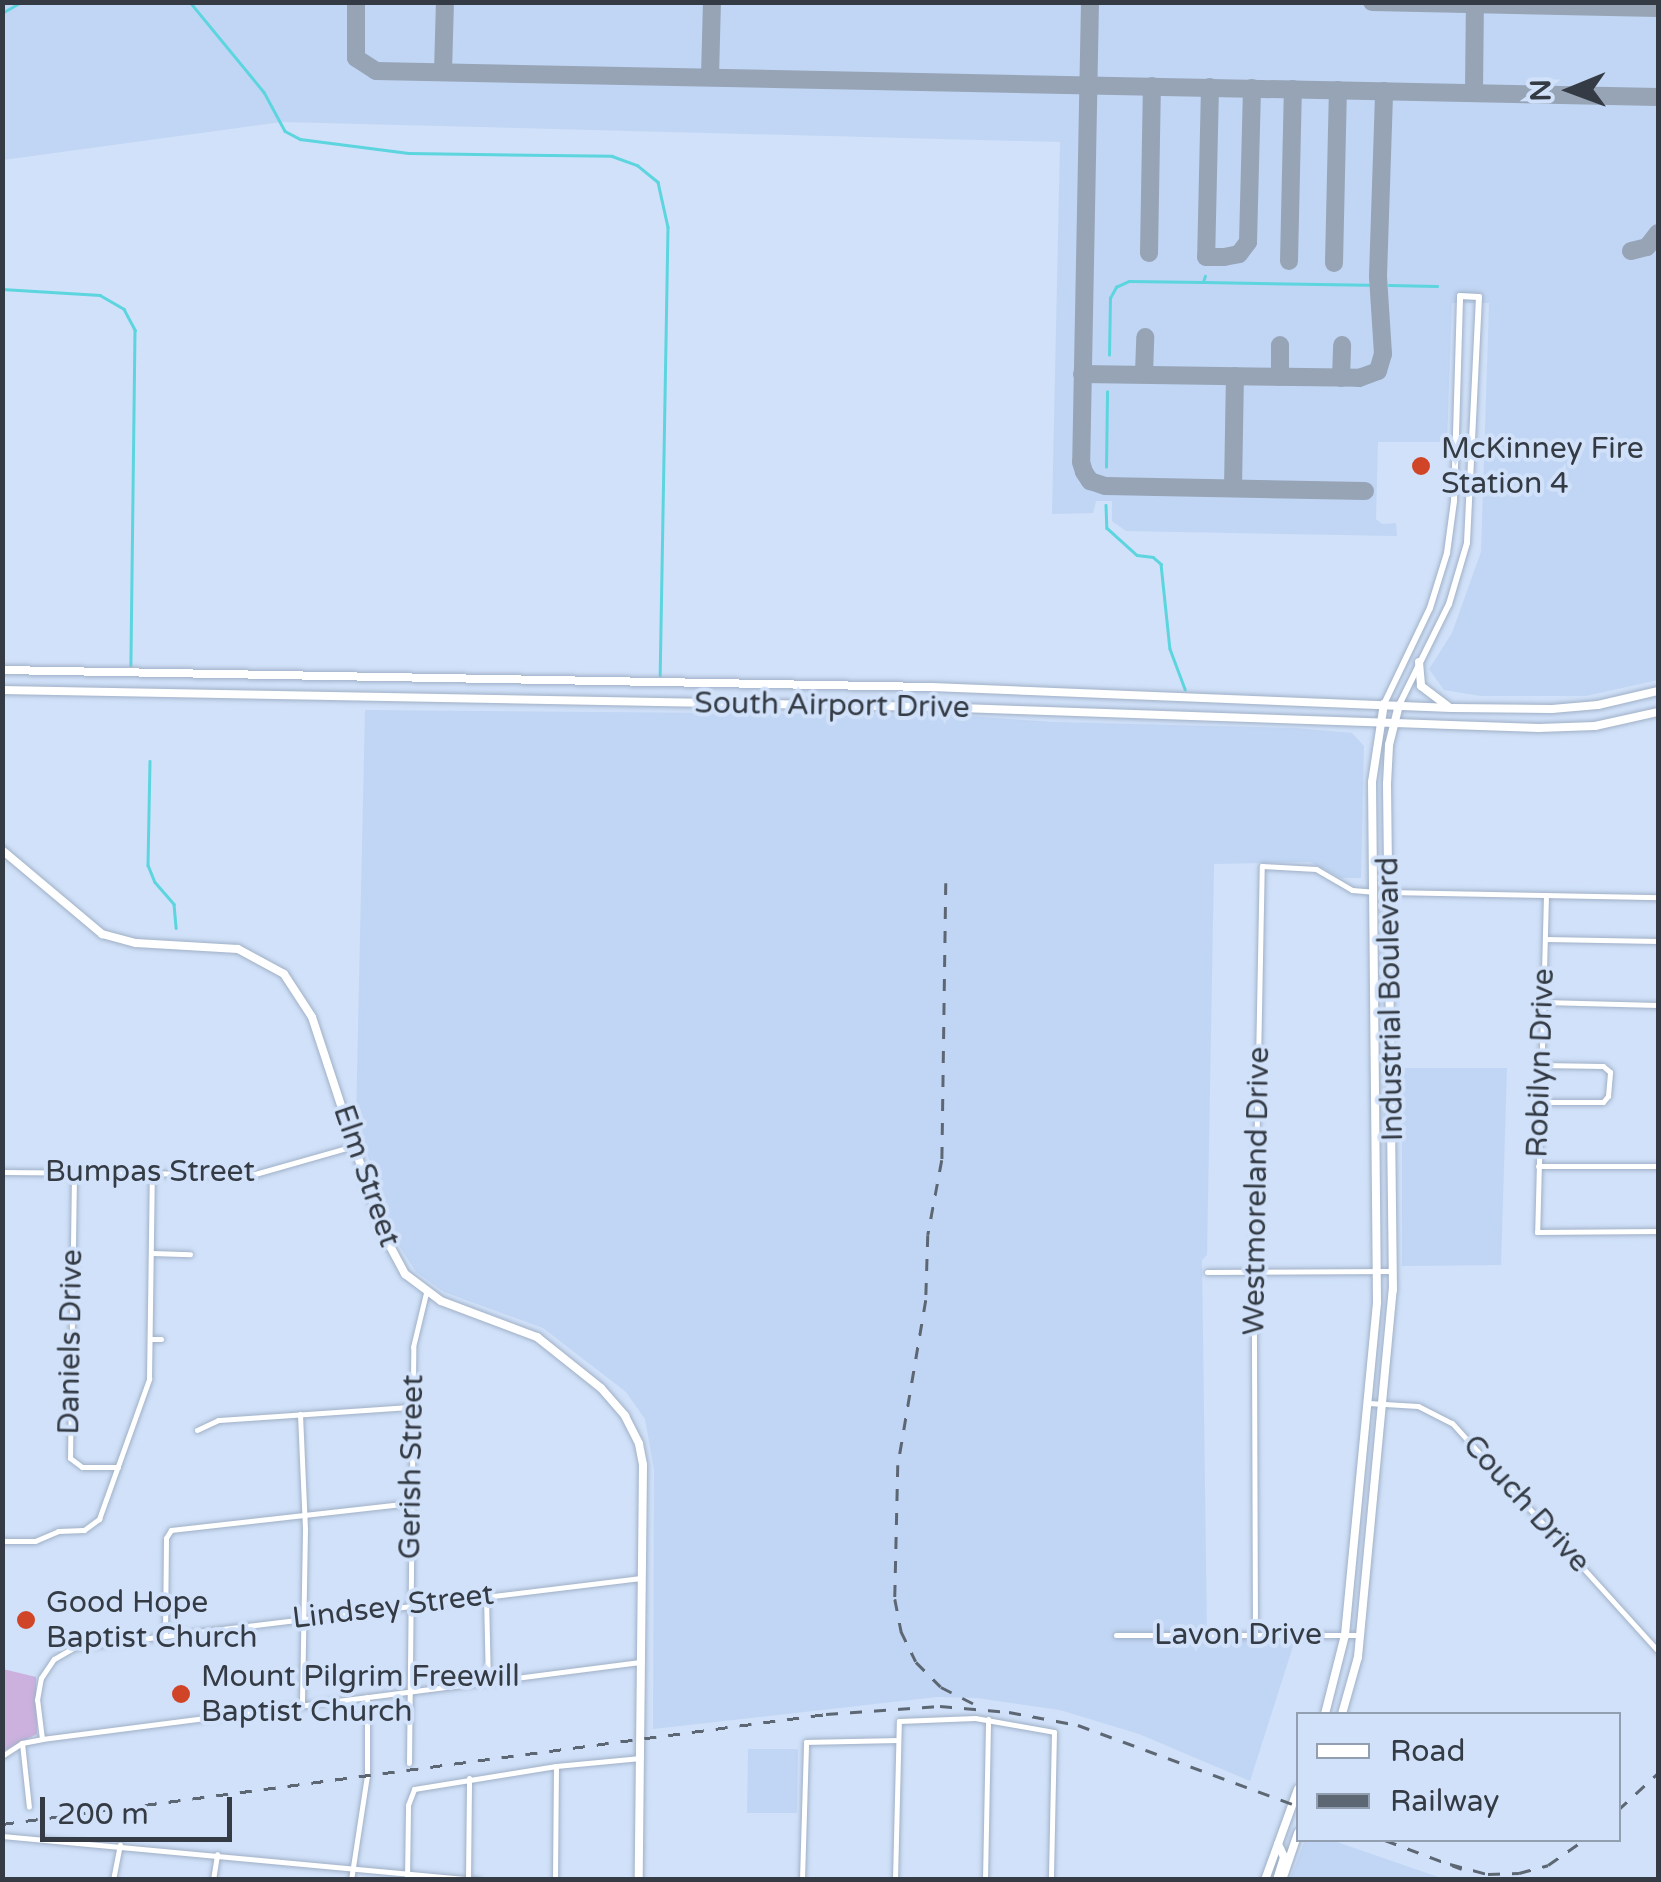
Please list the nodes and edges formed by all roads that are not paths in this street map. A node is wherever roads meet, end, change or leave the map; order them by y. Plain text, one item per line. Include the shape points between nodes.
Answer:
1 (1419, 662) junction
2 (2, 670) edge
3 (932, 687) junction
4 (2, 690) edge
5 (1658, 691) edge
6 (1384, 704) junction
7 (1399, 705) junction
8 (931, 707) junction
9 (1452, 708) junction
10 (1546, 708) junction
11 (1658, 712) edge
12 (1379, 722) junction
13 (1394, 723) junction
14 (1546, 728) junction
15 (2, 850) edge
16 (1373, 892) junction
17 (1390, 892) junction
18 (1546, 895) junction
19 (1658, 897) edge
20 (1545, 939) junction
21 (1658, 941) edge
22 (1543, 1002) junction
23 (1658, 1005) edge
24 (1541, 1065) junction
25 (1392, 1077) junction
26 (1376, 1078) junction
27 (1540, 1102) junction
28 (354, 1146) junction
29 (1538, 1166) junction
30 (1658, 1166) edge
31 (2, 1172) edge
32 (152, 1172) junction
33 (74, 1174) junction
34 (1658, 1231) edge
35 (152, 1254) junction
36 (190, 1254) dead end
37 (1394, 1271) junction
38 (1207, 1272) dead end
39 (1254, 1272) junction
40 (1379, 1272) junction
41 (426, 1293) junction
42 (151, 1339) junction
43 (161, 1339) dead end
44 (1368, 1402) junction
45 (1384, 1403) junction
46 (412, 1407) junction
47 (300, 1414) junction
48 (197, 1430) dead end
49 (118, 1467) junction
50 (411, 1503) junction
51 (303, 1515) junction
52 (2, 1540) edge
53 (641, 1578) junction
54 (486, 1596) junction
55 (410, 1605) junction
56 (302, 1618) junction
57 (1255, 1634) junction
58 (165, 1635) junction
59 (1116, 1635) dead end
60 (1344, 1635) junction
61 (1360, 1635) junction
62 (1658, 1651) edge
63 (640, 1662) junction
64 (488, 1681) junction
65 (409, 1692) junction
66 (368, 1697) junction
67 (302, 1705) junction
68 (1325, 1712) edge
69 (1342, 1712) edge
70 (988, 1719) junction
71 (42, 1739) junction
72 (896, 1740) junction
73 (22, 1743) junction
74 (2, 1756) edge
75 (641, 1758) junction
76 (409, 1763) dead end
77 (556, 1766) junction
78 (468, 1778) junction
79 (1296, 1795) edge
80 (29, 1808) dead end
81 (2, 1836) edge
82 (1296, 1838) edge
83 (1278, 1844) junction
84 (120, 1845) junction
85 (217, 1854) junction
86 (352, 1870) junction
87 (407, 1876) edge
88 (468, 1879) edge
89 (112, 1880) edge
90 (213, 1880) edge
91 (351, 1880) edge
92 (478, 1880) edge
93 (555, 1880) edge
94 (640, 1880) edge
95 (802, 1880) edge
96 (895, 1880) edge
97 (985, 1880) edge
98 (1051, 1880) edge
99 (1265, 1880) edge
100 (1280, 1880) edge

1 - 6 street, Industrial Boulevard via 1449,604 1466,544 1479,296 1460,296 1450,542 1430,608
1 - 7 street, Industrial Boulevard
1 - 9 main road via 1421,686
2 - 3 main road, South Airport Drive
3 - 6 main road, South Airport Drive
3 - 8 main road
4 - 8 main road, South Airport Drive
5 - 10 main road, South Airport Drive
6 - 7 main road, South Airport Drive
6 - 12 main road, Industrial Boulevard
7 - 9 main road, South Airport Drive
7 - 13 main road, Industrial Boulevard
8 - 12 main road, South Airport Drive
9 - 10 main road, South Airport Drive
10 - 14 main road
11 - 14 main road, South Airport Drive
12 - 13 main road, South Airport Drive
12 - 16 main road, Industrial Boulevard
13 - 14 main road, South Airport Drive
13 - 17 main road, Industrial Boulevard via 1387,777
15 - 28 main road, Elm Street via 102,934 136,943 230,947 279,970 308,1008
16 - 17 main road
16 - 26 main road, Industrial Boulevard
16 - 39 street, Westmoreland Drive via 1352,890 1316,869 1262,866
17 - 18 street
17 - 25 main road, Industrial Boulevard
18 - 19 street
18 - 20 street, Robilyn Drive
20 - 21 street
20 - 22 street, Robilyn Drive
22 - 23 street
22 - 24 street, Robilyn Drive
24 - 27 street, Robilyn Drive
24 - 27 street via 1604,1066 1610,1072 1604,1102
25 - 26 main road
25 - 37 main road, Industrial Boulevard
26 - 40 main road, Industrial Boulevard
27 - 29 street, Robilyn Drive
28 - 32 street, Bumpas Street via 255,1174
28 - 41 main road, Elm Street via 390,1252
29 - 30 street
29 - 34 street, Robilyn Drive via 1537,1232
31 - 33 street, Bumpas Street
32 - 33 street, Bumpas Street
32 - 35 street
33 - 49 street, Daniels Drive via 70,1458 82,1468
35 - 36 street
35 - 42 street
37 - 40 street
37 - 45 main road, Industrial Boulevard
38 - 39 street
39 - 40 street
39 - 57 street, Westmoreland Drive
40 - 44 main road, Industrial Boulevard
41 - 46 street, Gerish Street via 413,1347
41 - 53 main road, Elm Street via 537,1337 616,1403 636,1436 643,1465
42 - 43 street
42 - 49 street via 150,1379
44 - 45 street, Couch Drive
44 - 60 main road, Industrial Boulevard
45 - 61 main road, Industrial Boulevard
45 - 62 street, Couch Drive via 1424,1408 1457,1428
46 - 47 street
46 - 50 street, Gerish Street
47 - 48 street via 218,1420
47 - 51 street
49 - 52 street via 91,1528 35,1541
50 - 51 street
50 - 55 street, Gerish Street
51 - 56 street
51 - 58 street via 168,1532
53 - 54 street, Lindsey Street
53 - 63 main road, Elm Street
54 - 55 street, Lindsey Street
54 - 64 street
55 - 56 street, Lindsey Street
55 - 65 street, Gerish Street
56 - 58 street, Lindsey Street
56 - 67 street
57 - 59 street, Lavon Drive
57 - 60 street, Lavon Drive
58 - 71 street, Lindsey Street via 58,1655 38,1687
60 - 61 street, Lavon Drive
60 - 68 main road, Industrial Boulevard
61 - 69 main road, Industrial Boulevard
63 - 64 street
63 - 75 main road, Elm Street
64 - 65 street
65 - 66 street
65 - 76 street, Gerish Street
66 - 67 street
66 - 86 street via 367,1776
67 - 71 street
70 - 72 street via 904,1720
70 - 97 street
70 - 98 street via 1054,1732
71 - 73 street
72 - 95 street via 806,1742
72 - 96 street
73 - 74 street
73 - 80 street
75 - 77 street
75 - 94 main road, Elm Street
77 - 78 street
77 - 93 street
78 - 87 street via 410,1795
78 - 88 street
79 - 83 main road
81 - 84 street
82 - 100 main road
83 - 99 main road
83 - 100 main road via 1284,1855
84 - 85 street
84 - 89 street
85 - 86 street
85 - 90 street
86 - 87 street
86 - 91 street
87 - 88 street
88 - 92 street

